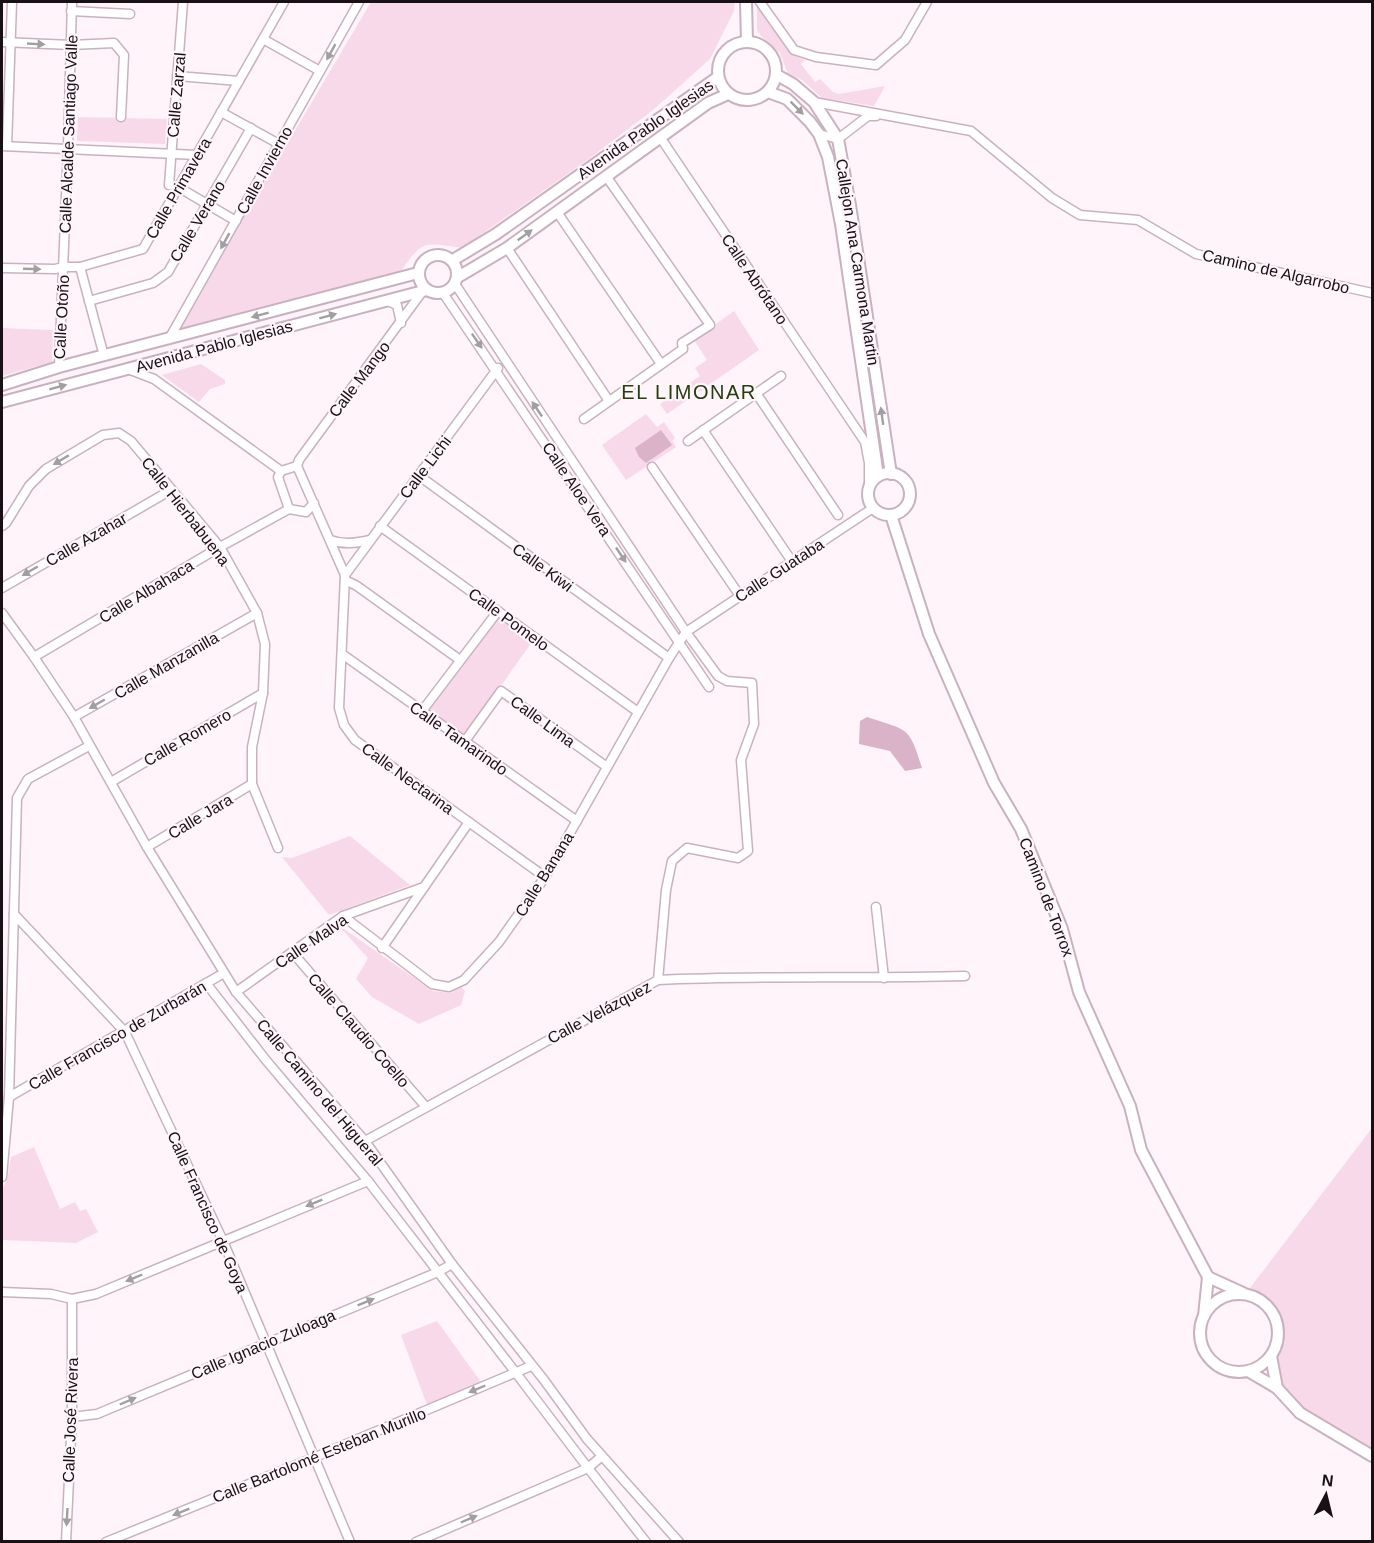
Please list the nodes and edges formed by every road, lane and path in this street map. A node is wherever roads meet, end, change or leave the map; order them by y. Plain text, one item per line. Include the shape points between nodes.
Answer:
1 (12, 2) edge
2 (183, 2) edge
3 (284, 2) edge
4 (359, 2) edge
5 (746, 2) edge
6 (760, 2) edge
7 (927, 2) edge
8 (72, 6) edge
9 (130, 14) dead end
10 (263, 39) junction
11 (6, 42) edge
12 (747, 42) junction
13 (70, 45) junction
14 (320, 70) junction
15 (777, 75) junction
16 (177, 76) junction
17 (718, 77) junction
18 (239, 81) junction
19 (768, 92) junction
20 (729, 94) junction
21 (814, 102) junction
22 (221, 112) junction
23 (895, 116) junction
24 (121, 117) dead end
25 (251, 129) junction
26 (819, 134) junction
27 (660, 137) junction
28 (838, 139) junction
29 (279, 144) junction
30 (4, 146) edge
31 (68, 148) junction
32 (171, 152) junction
33 (197, 155) junction
34 (606, 176) junction
35 (178, 187) junction
36 (208, 205) junction
37 (557, 212) junction
38 (236, 221) junction
39 (507, 248) junction
40 (453, 260) junction
41 (63, 267) junction
42 (80, 267) junction
43 (2, 268) edge
44 (418, 273) junction
45 (456, 280) junction
46 (424, 291) junction
47 (443, 293) junction
48 (1372, 293) edge
49 (89, 301) junction
50 (388, 301) junction
51 (401, 323) junction
52 (170, 339) junction
53 (104, 356) junction
54 (503, 358) junction
55 (156, 361) junction
56 (661, 364) junction
57 (58, 367) junction
58 (127, 369) junction
59 (497, 370) junction
60 (781, 376) dead end
61 (154, 379) junction
62 (2, 385) edge
63 (756, 393) junction
64 (2, 402) edge
65 (609, 402) junction
66 (870, 416) junction
67 (584, 419) dead end
68 (850, 420) junction
69 (703, 430) junction
70 (688, 441) dead end
71 (297, 466) junction
72 (652, 467) dead end
73 (280, 471) junction
74 (891, 474) junction
75 (418, 476) junction
76 (878, 476) junction
77 (869, 488) junction
78 (171, 490) junction
79 (314, 503) junction
80 (873, 508) junction
81 (289, 509) junction
82 (838, 515) dead end
83 (891, 515) junction
84 (2, 526) edge
85 (380, 526) junction
86 (330, 540) junction
87 (370, 540) junction
88 (220, 548) junction
89 (793, 562) junction
90 (345, 577) junction
91 (2, 588) edge
92 (740, 596) junction
93 (498, 611) junction
94 (2, 613) edge
95 (257, 613) junction
96 (686, 632) junction
97 (680, 642) junction
98 (342, 654) junction
99 (34, 657) junction
100 (669, 658) junction
101 (460, 660) junction
102 (709, 687) dead end
103 (263, 693) junction
104 (422, 711) junction
105 (638, 712) junction
106 (74, 717) junction
107 (465, 741) junction
108 (90, 746) junction
109 (607, 766) junction
110 (111, 782) junction
111 (252, 784) junction
112 (577, 821) junction
113 (469, 822) junction
114 (147, 847) junction
115 (278, 848) dead end
116 (545, 877) junction
117 (424, 887) junction
118 (876, 907) dead end
119 (14, 914) junction
120 (343, 916) junction
121 (382, 948) junction
122 (292, 952) junction
123 (224, 973) junction
124 (965, 976) dead end
125 (884, 978) junction
126 (658, 980) junction
127 (206, 983) junction
128 (236, 992) junction
129 (125, 1032) junction
130 (9, 1097) junction
131 (426, 1107) junction
132 (365, 1141) junction
133 (2, 1177) edge
134 (368, 1181) junction
135 (223, 1241) junction
136 (453, 1264) junction
137 (438, 1272) junction
138 (1208, 1277) junction
139 (2, 1292) edge
140 (1245, 1294) junction
141 (72, 1299) junction
142 (1204, 1316) junction
143 (265, 1343) junction
144 (1271, 1356) junction
145 (531, 1366) junction
146 (1248, 1371) junction
147 (516, 1372) junction
148 (1277, 1388) junction
149 (72, 1417) junction
150 (602, 1456) junction
151 (1372, 1456) edge
152 (313, 1458) junction
153 (588, 1468) junction
154 (66, 1542) edge
155 (106, 1542) edge
156 (350, 1542) edge
157 (416, 1542) edge
158 (646, 1542) edge
159 (679, 1542) edge

1 - 11 street
2 - 16 street, Calle Zarzal
3 - 10 street, Calle Primavera
4 -> 14 street, Calle Invierno
5 - 12 street
6 - 7 street via 794,50 876,65 905,40
8 - 9 street
8 - 13 street, Calle Alcalde Santiago Valle
10 - 14 street
10 - 18 street, Calle Primavera
11 -> 13 street
11 - 30 street
12 - 15 street via 766,48
12 - 17 street via 736,44 721,57
13 - 24 street via 114,43 124,55
13 - 31 street, Calle Alcalde Santiago Valle
14 - 29 street, Calle Invierno
15 - 19 street
15 - 21 street, Callejon Ana Carmona Martin
16 - 18 street
16 - 32 street, Calle Zarzal
17 - 20 street
17 - 40 street, Avenida Pablo Iglesias via 496,234
18 - 22 street, Calle Primavera
19 - 20 street via 749,101
19 -> 26 street, Callejon Ana Carmona Martin via 787,99
20 - 27 street, Avenida Pablo Iglesias via 708,103
21 - 23 street, Camino de Algarrobo
21 - 28 street, Callejon Ana Carmona Martin
22 - 25 street
22 - 33 street, Calle Primavera
23 - 28 street, Camino de Algarrobo via 868,116
23 - 48 street, Camino de Algarrobo via 971,131 1052,198 1080,215 1138,220 1196,254
25 - 29 street
25 - 36 street, Calle Verano
26 - 28 street
26 - 66 street, Callejon Ana Carmona Martin via 828,157 842,224
27 - 34 street, Avenida Pablo Iglesias
27 - 68 street, Calle Abrótano
74 -> 28 street, Callejon Ana Carmona Martin
29 - 38 street, Calle Invierno
30 - 31 street
31 - 32 street
31 - 41 street, Calle Alcalde Santiago Valle
32 - 33 street
32 - 35 street, Calle Zarzal via 169,185
33 - 35 street, Calle Primavera
34 - 37 street, Avenida Pablo Iglesias
34 - 56 street via 710,325
35 - 36 street
35 - 42 street, Calle Primavera via 143,249
36 - 38 street
36 - 49 street, Calle Verano via 168,272 153,283
39 -> 37 street, Avenida Pablo Iglesias
37 - 56 street
38 -> 52 street, Calle Invierno
39 - 45 street, Avenida Pablo Iglesias
39 - 65 street
40 - 44 street via 431,255
40 - 45 street
41 - 42 street, Calle Primavera
43 -> 41 street, Calle Primavera
41 - 57 street, Calle Otoño
42 - 49 street
44 - 46 street
44 -> 52 street, Avenida Pablo Iglesias
45 - 47 street
45 - 54 street, Calle Aloe Vera
46 - 47 street
46 - 50 street, Avenida Pablo Iglesias
46 - 51 street, Calle Mango
47 -> 59 street, Calle Aloe Vera
49 - 53 street
50 - 51 street via 397,305
55 -> 50 street, Avenida Pablo Iglesias
51 - 71 street, Calle Mango
52 - 53 street, Avenida Pablo Iglesias
53 - 57 street, Avenida Pablo Iglesias
54 - 59 street, Calle Lichi
96 -> 54 street, Calle Aloe Vera
55 - 58 street, Avenida Pablo Iglesias
55 - 61 street
56 - 65 street
57 - 62 street, Avenida Pablo Iglesias
58 - 61 street
64 -> 58 street, Avenida Pablo Iglesias
59 - 75 street, Calle Lichi
59 -> 97 street, Calle Aloe Vera
60 - 63 street
61 - 73 street
63 - 69 street
63 - 82 street
65 - 67 street
66 - 68 street via 861,422
66 - 76 street, Callejon Ana Carmona Martin
68 - 77 street, Calle Abrótano via 865,442
69 - 70 street
69 - 89 street
71 - 73 street
71 - 79 street, Calle Nectarina
72 - 92 street
73 - 81 street via 278,477
74 - 76 street
74 - 83 street via 905,482 909,499 904,509
75 - 85 street, Calle Lichi
75 - 100 street, Calle Kiwi
76 - 77 street
77 - 80 street
78 -> 84 street, Calle Hierbabuena via 131,441 119,433 103,435 46,469 28,486
78 - 88 street, Calle Hierbabuena
78 -> 91 street, Calle Azahar
79 - 81 street, Calle Albahaca via 306,512
79 - 86 street, Calle Nectarina
80 - 83 street
80 - 89 street, Calle Guataba
81 - 88 street, Calle Albahaca
83 - 138 street, Camino de Torrox via 929,634 994,783 1021,829 1062,929 1079,992 1130,1106 1142,1150
85 - 87 street, Calle Lichi
85 - 93 street, Calle Pomelo
86 - 87 street via 353,544
86 - 90 street, Calle Nectarina
87 - 90 street, Calle Lichi
88 - 95 street, Calle Hierbabuena
88 - 99 street, Calle Albahaca
89 - 92 street, Calle Guataba
90 - 98 street, Calle Nectarina
90 - 101 street
92 - 96 street, Calle Guataba
93 - 101 street
93 - 105 street, Calle Pomelo
94 - 99 street, Calle Camino del Higueral
95 - 103 street, Calle Hierbabuena via 265,644
95 -> 106 street, Calle Manzanilla
96 - 97 street, Calle Banana
96 - 126 street, Calle Aloe Vera via 718,676 752,683 754,724 741,760 747,851 738,858 687,848 672,861
97 - 100 street, Calle Banana
97 - 102 street, Calle Aloe Vera
98 - 104 street, Calle Tamarindo
98 - 113 street, Calle Nectarina via 339,708 344,725 355,740
99 - 106 street, Calle Camino del Higueral
100 - 105 street, Calle Banana
101 - 104 street
103 - 110 street, Calle Romero
103 - 111 street, Calle Hierbabuena via 252,747
104 - 107 street, Calle Tamarindo
105 - 109 street, Calle Banana
106 - 108 street, Calle Camino del Higueral
107 - 109 street, Calle Lima via 501,691
107 - 112 street, Calle Tamarindo
108 - 110 street, Calle Camino del Higueral
108 - 119 street via 28,779 17,798
109 - 112 street, Calle Banana
110 - 114 street, Calle Camino del Higueral
111 - 114 street, Calle Jara
111 - 115 street, Calle Hierbabuena
112 - 116 street, Calle Banana
113 - 116 street, Calle Nectarina
113 - 117 street
114 - 123 street, Calle Camino del Higueral
116 - 121 street, Calle Banana via 499,942 464,980 449,987 432,984
117 - 120 street, Calle Malva
117 - 121 street
118 - 125 street
119 - 129 street, Calle Francisco de Goya
119 - 130 street
120 - 121 street, Calle Banana
120 - 122 street, Calle Malva
122 - 128 street, Calle Malva
122 - 131 street, Calle Claudio Coello
123 - 127 street, Calle Francisco de Zurbarán
123 - 128 street, Calle Camino del Higueral
124 - 125 street, Calle Velázquez
125 - 126 street, Calle Velázquez
126 - 131 street, Calle Velázquez
127 - 129 street, Calle Francisco de Zurbarán
127 - 134 street, Calle Camino del Higueral
128 - 132 street, Calle Camino del Higueral
129 - 130 street, Calle Francisco de Zurbarán
129 - 135 street, Calle Francisco de Goya
130 - 133 street
131 - 132 street, Calle Velázquez
132 - 136 street, Calle Camino del Higueral
134 -> 135 street
134 - 137 street, Calle Camino del Higueral
135 -> 141 street via 96,1294
135 - 143 street, Calle Francisco de Goya
136 - 137 street, Calle Ignacio Zuloaga
136 - 145 street, Calle Camino del Higueral
143 -> 137 street, Calle Ignacio Zuloaga
137 - 147 street, Calle Camino del Higueral
138 - 140 street
138 - 142 street
139 - 141 street
140 - 142 street via 1220,1299
140 - 144 street via 1269,1306 1276,1318 1278,1337
141 - 149 street, Calle José Rivera
142 - 146 street via 1200,1330 1206,1354 1225,1370
149 -> 143 street, Calle Ignacio Zuloaga via 97,1414
143 - 152 street, Calle Francisco de Goya
144 - 146 street
144 - 148 street
145 - 147 street, Calle Bartolomé Esteban Murillo
145 - 150 street, Calle Camino del Higueral
146 - 148 street
147 -> 152 street, Calle Bartolomé Esteban Murillo
147 - 153 street, Calle Camino del Higueral
148 - 151 street via 1300,1413
149 -> 154 street, Calle José Rivera
150 - 153 street
150 - 159 street, Calle Camino del Higueral
152 -> 155 street, Calle Bartolomé Esteban Murillo
152 - 156 street, Calle Francisco de Goya
157 -> 153 street
153 - 158 street, Calle Camino del Higueral

